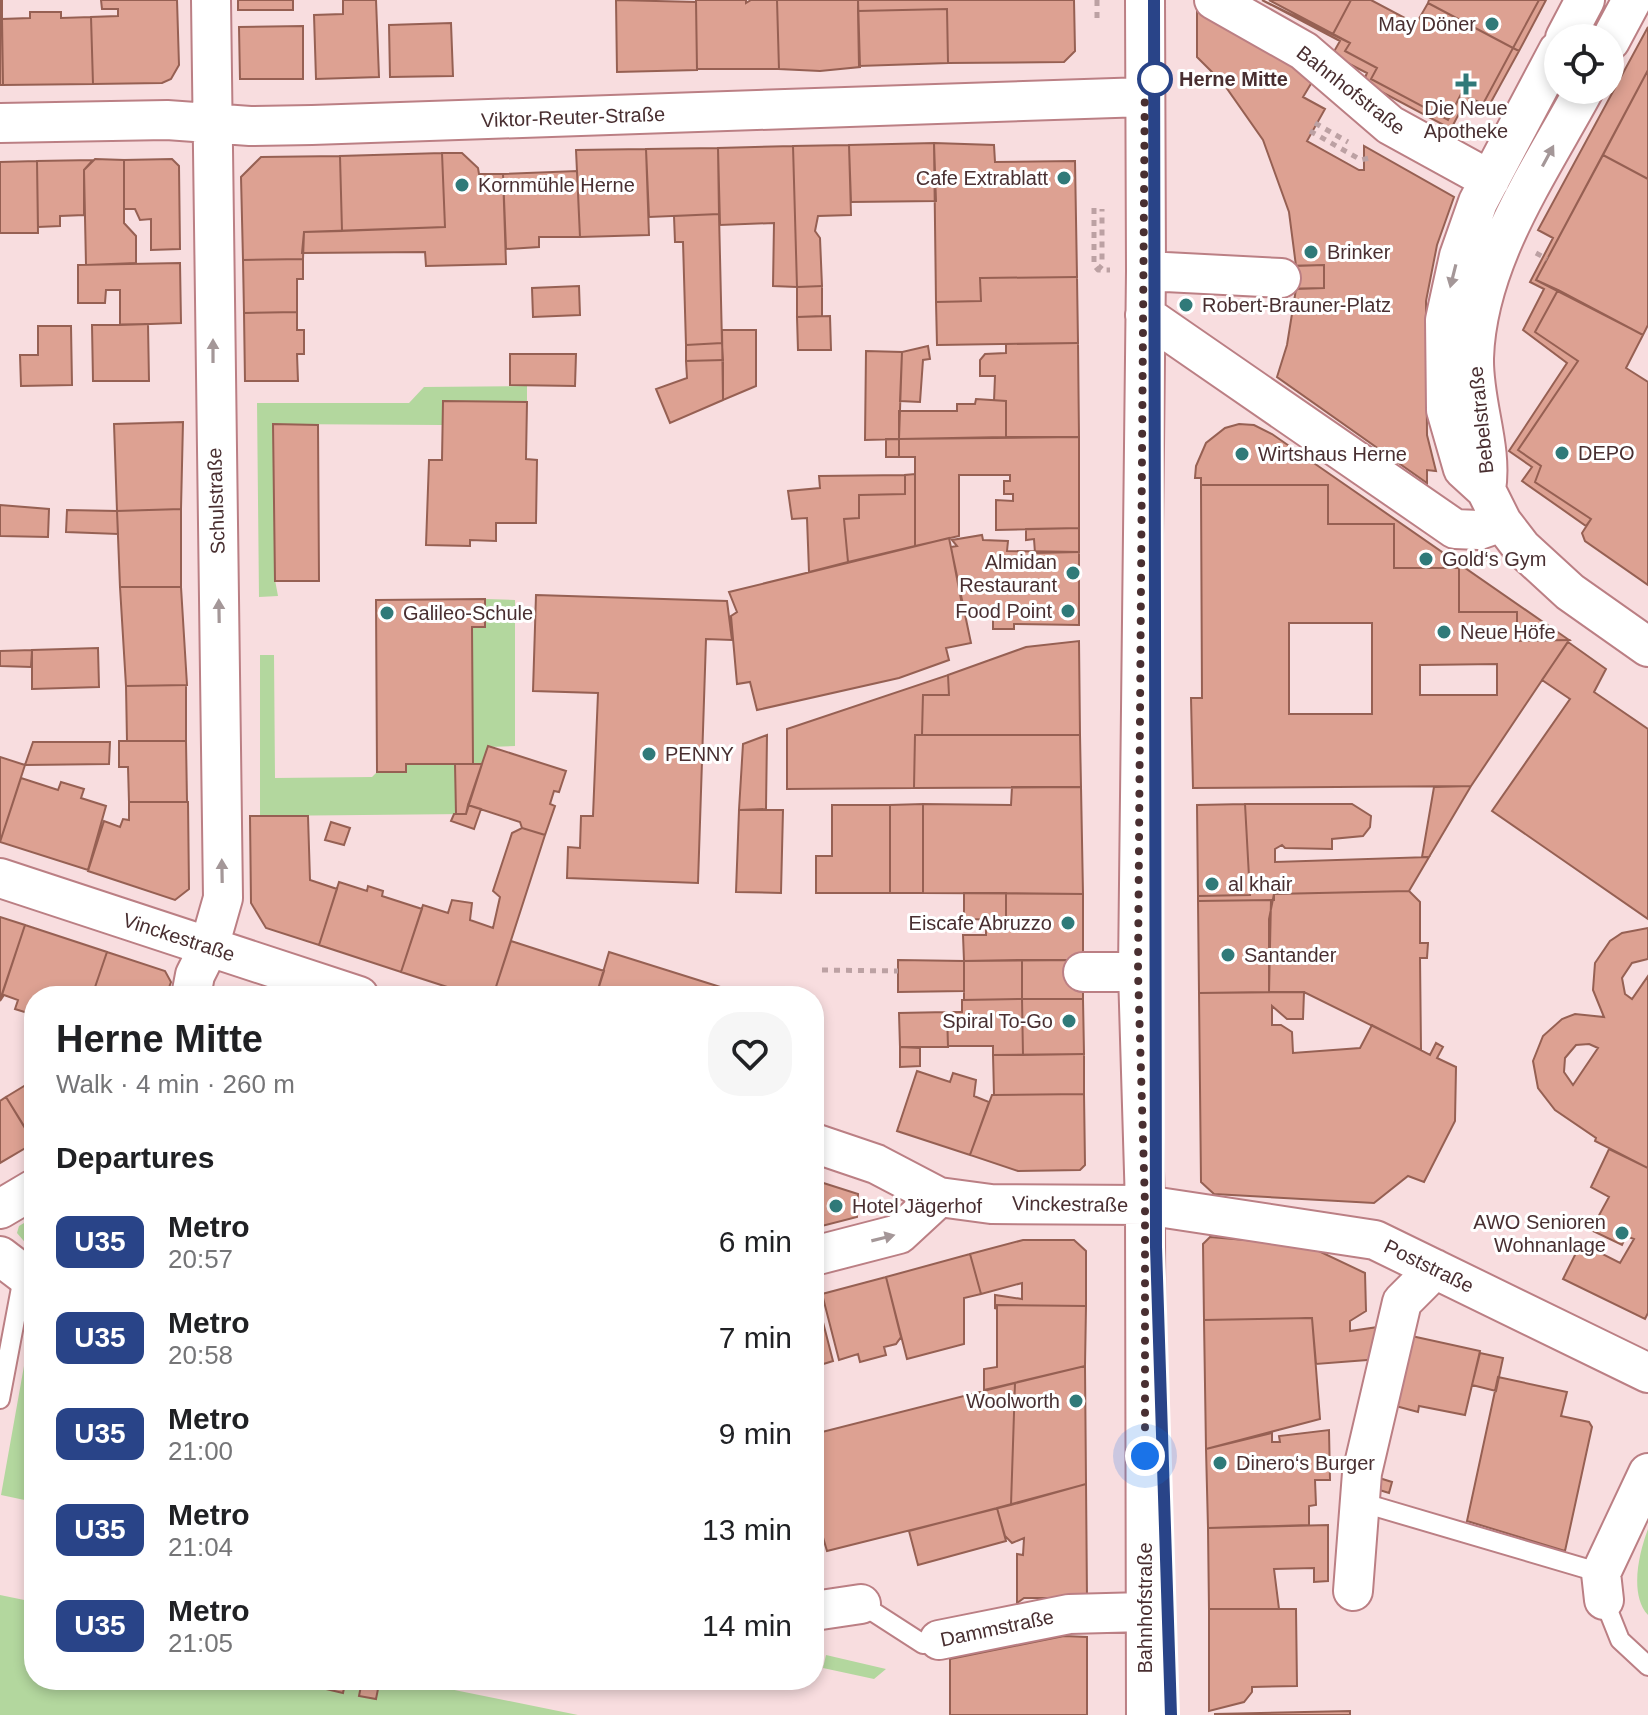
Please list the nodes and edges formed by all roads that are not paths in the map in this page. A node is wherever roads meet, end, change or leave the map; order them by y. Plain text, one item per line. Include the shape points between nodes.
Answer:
1 (211, 0) edge
2 (1145, 0) edge
3 (1214, 0) edge
4 (1585, 0) edge
5 (1632, 0) edge
6 (1572, 24) edge
7 (1619, 24) edge
8 (1544, 78) edge
9 (1145, 97) junction
10 (1577, 104) edge
11 (0, 123) edge
12 (212, 123) junction
13 (1490, 180) junction
14 (1146, 271) junction
15 (1281, 278) dead end
16 (1145, 315) junction
17 (1494, 506) junction
18 (1648, 647) edge
19 (0, 878) edge
20 (209, 947) junction
21 (1083, 972) dead end
22 (1138, 972) junction
23 (193, 986) edge
24 (328, 986) edge
25 (824, 1146) edge
26 (24, 1195) edge
27 (939, 1197) junction
28 (1145, 1205) junction
29 (0, 1209) edge
30 (824, 1253) edge
31 (1435, 1269) junction
32 (19, 1270) edge
33 (1648, 1373) edge
34 (0, 1399) edge
35 (1648, 1473) edge
36 (1360, 1502) junction
37 (1602, 1586) junction
38 (1353, 1591) dead end
39 (861, 1604) joint
40 (824, 1610) edge
41 (1144, 1612) junction
42 (939, 1640) joint
43 (1648, 1666) edge
44 (1146, 1715) edge

1 - 12 street, Schulstraße
2 - 9 street, Bahnhofstraße
3 - 13 street, Bahnhofstraße via 1304,51 1390,125
4 - 6 street
5 - 7 street
8 - 13 street, Bebelstraße
9 - 12 street, Viktor-Reuter-Straße via 312,125
9 - 14 street, Bahnhofstraße
17 -> 10 street, Bebelstraße via 1475,388 1479,313 1502,245
11 - 12 street, Viktor-Reuter-Straße
20 -> 12 street, Schulstraße via 223,898
13 -> 17 street, Bebelstraße via 1451,286 1443,370 1446,410 1463,469
14 - 15 street
14 - 16 street, Bahnhofstraße
16 - 17 street via 1455,529 1479,530
16 - 22 street, Bahnhofstraße
17 - 18 street via 1532,560
19 - 20 street, Vinckestraße
20 - 23 street, Schulstraße
20 - 24 street, Vinckestraße
21 - 22 street
22 - 28 street, Bahnhofstraße
25 - 27 street, Vinckestraße via 876,1164
26 - 29 street
27 - 28 street, Vinckestraße
30 -> 27 street via 899,1234
28 - 31 street, Poststraße via 1375,1240
28 - 41 street, Bahnhofstraße
31 - 33 street, Poststraße
31 - 36 street via 1402,1302 1362,1473
32 - 34 lane
35 - 37 street
36 - 37 lane
36 - 38 street
37 - 43 lane via 1620,1640
39 - 40 street, Dammstraße
39 - 42 lane, Dammstraße via 923,1644
41 - 42 street, Dammstraße via 1069,1614
41 - 44 street, Bahnhofstraße

